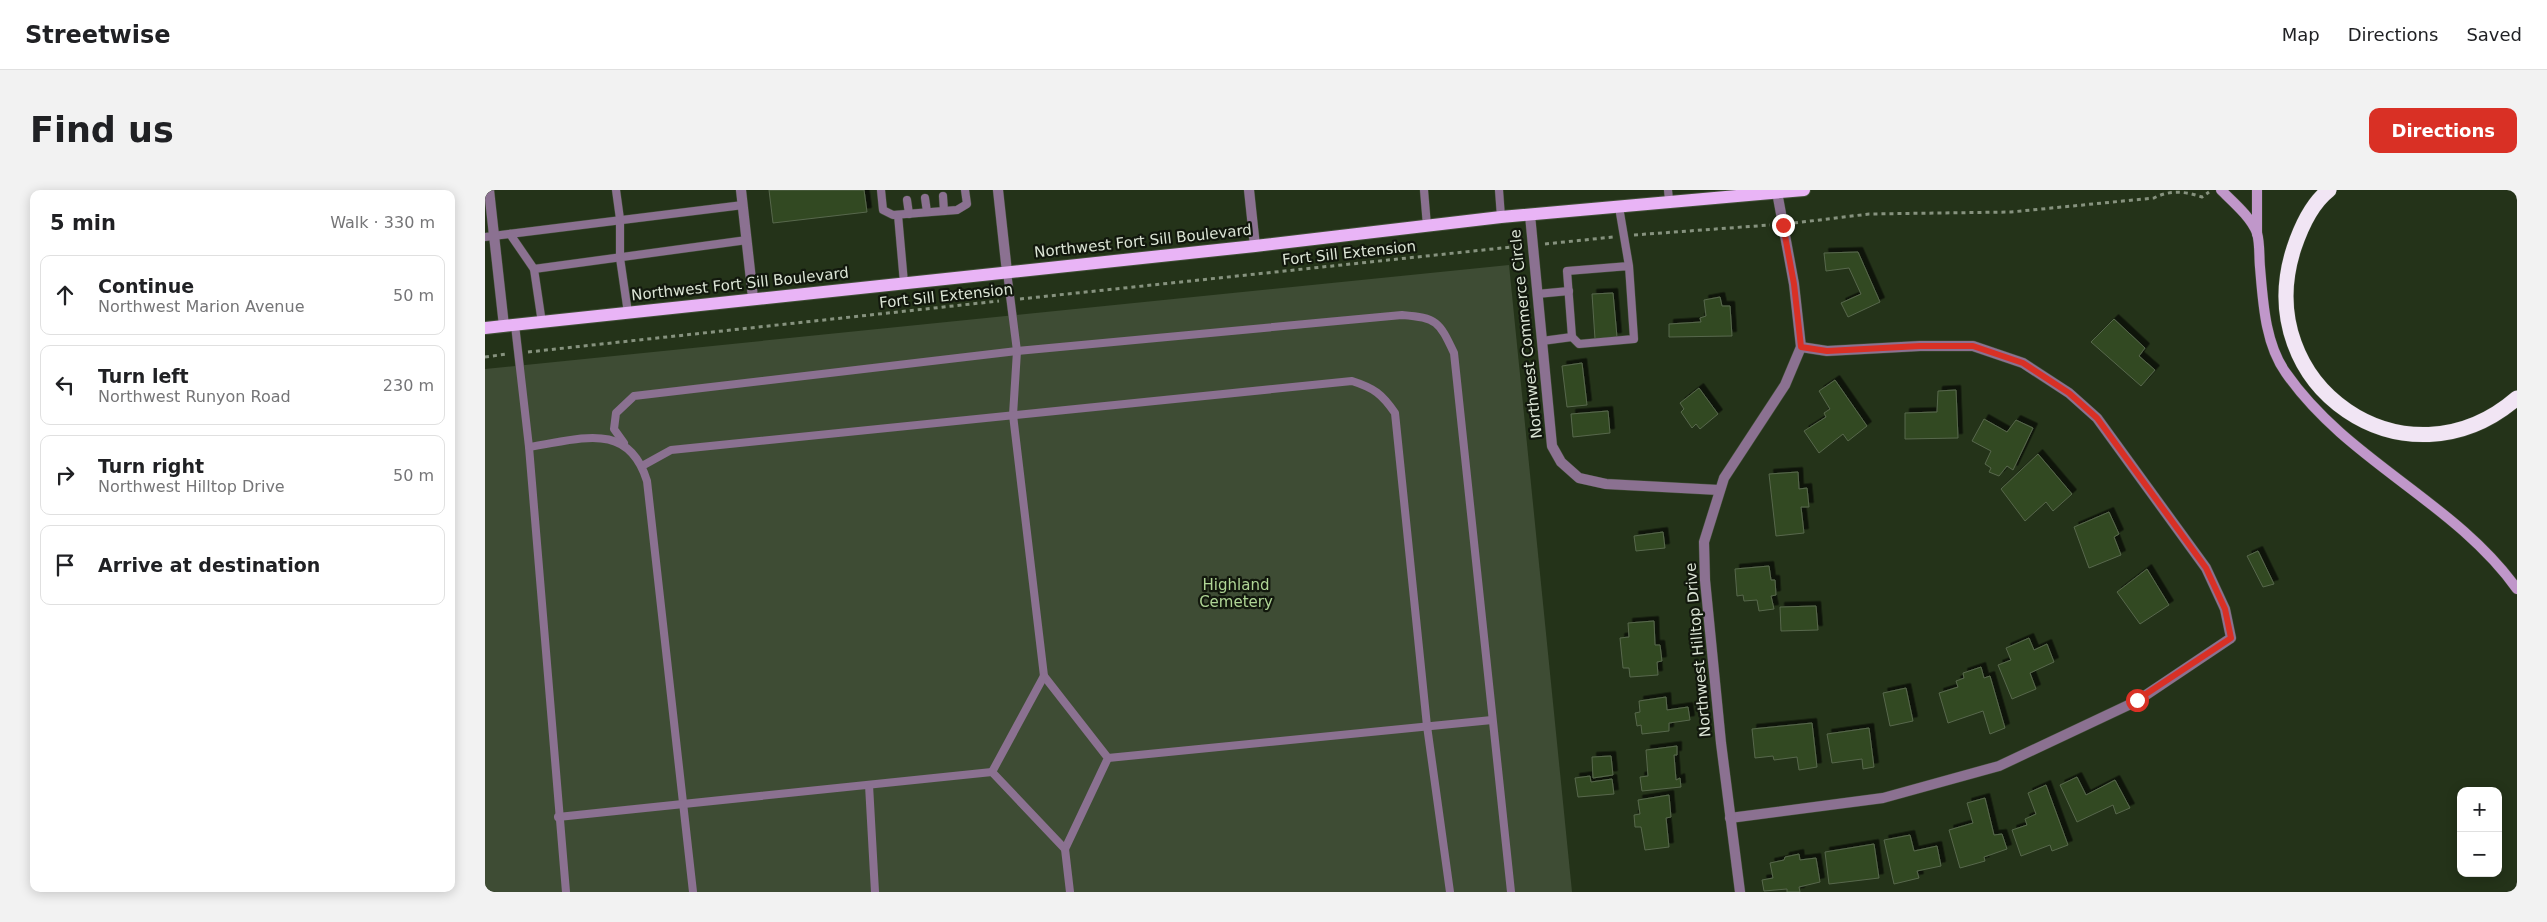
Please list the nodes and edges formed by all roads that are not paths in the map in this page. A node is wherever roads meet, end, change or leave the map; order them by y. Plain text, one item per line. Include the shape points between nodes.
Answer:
1 (489, 190) edge
2 (616, 190) edge
3 (741, 190) edge
4 (881, 190) edge
5 (965, 190) edge
6 (998, 190) edge
7 (1249, 190) edge
8 (1424, 190) edge
9 (1499, 190) edge
10 (1804, 190) edge
11 (2221, 190) edge
12 (2257, 190) edge
13 (2329, 190) edge
14 (1735, 192) edge
15 (1777, 192) junction
16 (1669, 195) edge
17 (943, 196) dead end
18 (925, 198) dead end
19 (907, 200) dead end
20 (743, 205) junction
21 (1619, 207) junction
22 (944, 211) junction
23 (927, 212) junction
24 (898, 214) junction
25 (909, 214) junction
26 (1530, 215) junction
27 (1501, 217) junction
28 (621, 219) junction
29 (1427, 226) junction
30 (510, 234) junction
31 (2257, 234) junction
32 (489, 237) edge
33 (747, 240) junction
34 (1255, 246) junction
35 (620, 258) junction
36 (1629, 266) junction
37 (534, 269) junction
38 (1007, 272) junction
39 (904, 283) junction
40 (1569, 291) junction
41 (1537, 294) junction
42 (753, 298) junction
43 (628, 313) junction
44 (542, 323) junction
45 (510, 326) junction
46 (485, 328) edge
47 (1572, 337) junction
48 (1542, 341) junction
49 (1801, 347) junction
50 (1017, 350) junction
51 (2517, 398) edge
52 (1013, 416) junction
53 (624, 443) junction
54 (529, 447) junction
55 (643, 466) junction
56 (1719, 490) junction
57 (2517, 589) edge
58 (1044, 676) junction
59 (1492, 720) junction
60 (1427, 726) junction
61 (1108, 758) junction
62 (992, 772) junction
63 (869, 785) junction
64 (683, 803) junction
65 (558, 817) junction
66 (1730, 818) junction
67 (1065, 849) junction
68 (566, 892) edge
69 (693, 892) edge
70 (875, 892) edge
71 (1069, 892) edge
72 (1450, 892) edge
73 (1511, 892) edge
74 (1740, 892) edge

1 - 32 street
2 - 28 lane
3 - 20 street
4 - 24 lane via 883,210
5 - 22 lane via 967,204 957,210
6 - 38 street
7 - 34 street
8 - 29 lane
9 - 27 lane
10 - 15 main road, Northwest Fort Sill Boulevard
11 - 31 street
12 - 31 street
13 - 51 highway via 2311,209 2299,234 2285,286 2288,325 2294,342 2302,362 2323,390 2339,406 2373,426 2411,434 2469,427 2489,418
14 - 15 main road, Northwest Fort Sill Boulevard
14 - 16 main road, Northwest Fort Sill Boulevard
15 - 49 street, Northwest Hilltop Drive
16 - 21 main road, Northwest Fort Sill Boulevard
17 - 22 lane
18 - 23 lane
19 - 25 lane
20 - 28 lane
20 - 33 street
21 - 26 main road, Northwest Fort Sill Boulevard
21 - 36 lane
22 - 23 lane
23 - 25 lane
24 - 25 lane
24 - 39 lane
26 - 27 main road, Northwest Fort Sill Boulevard
26 - 41 street, Northwest Commerce Circle
27 - 29 main road, Northwest Fort Sill Boulevard
28 - 30 lane
28 - 35 lane
29 - 34 main road, Northwest Fort Sill Boulevard
30 - 32 lane
30 - 37 lane
31 - 57 street via 2266,319 2284,371 2325,420 2448,517 2479,545
32 - 45 street
33 - 35 lane
33 - 42 street
34 - 38 main road, Northwest Fort Sill Boulevard
35 - 37 lane
35 - 43 lane
36 - 40 lane via 1567,271
36 - 47 lane via 1634,339 1579,344
37 - 44 lane
38 - 39 main road, Northwest Fort Sill Boulevard
38 - 50 lane
39 - 42 main road, Northwest Fort Sill Boulevard
40 - 41 lane
40 - 47 lane
41 - 48 street, Northwest Commerce Circle
42 - 43 main road, Northwest Fort Sill Boulevard
43 - 44 main road, Northwest Fort Sill Boulevard
44 - 45 main road, Northwest Fort Sill Boulevard
45 - 46 main road, Northwest Fort Sill Boulevard
45 - 54 lane via 518,353
47 - 48 lane
48 - 56 street, Northwest Commerce Circle via 1552,446 1561,462 1579,478 1606,484
49 - 56 street, Northwest Hilltop Drive via 1785,386
49 - 66 street via 1827,351 1973,346 2023,363 2069,393 2097,418 2206,568 2225,609 2231,638 2137,700 1999,766 1883,798
50 - 52 lane
50 - 53 lane via 634,396 616,413 614,429
50 - 59 lane via 1402,315 1429,317 1443,331 1454,353
52 - 55 lane via 671,450
52 - 58 lane
52 - 60 lane via 1352,381 1383,396 1395,413
53 - 54 lane via 595,436
53 - 55 lane
54 - 65 lane
55 - 64 lane
56 - 66 street, Northwest Hilltop Drive via 1704,542 1705,580
58 - 61 lane
58 - 62 lane
59 - 60 lane
59 - 73 lane
60 - 61 lane
60 - 72 lane
61 - 67 lane
62 - 63 lane
62 - 67 lane
63 - 64 lane
63 - 70 lane
64 - 65 lane
64 - 69 lane
65 - 68 lane
66 - 74 street, Northwest Hilltop Drive
67 - 71 lane

